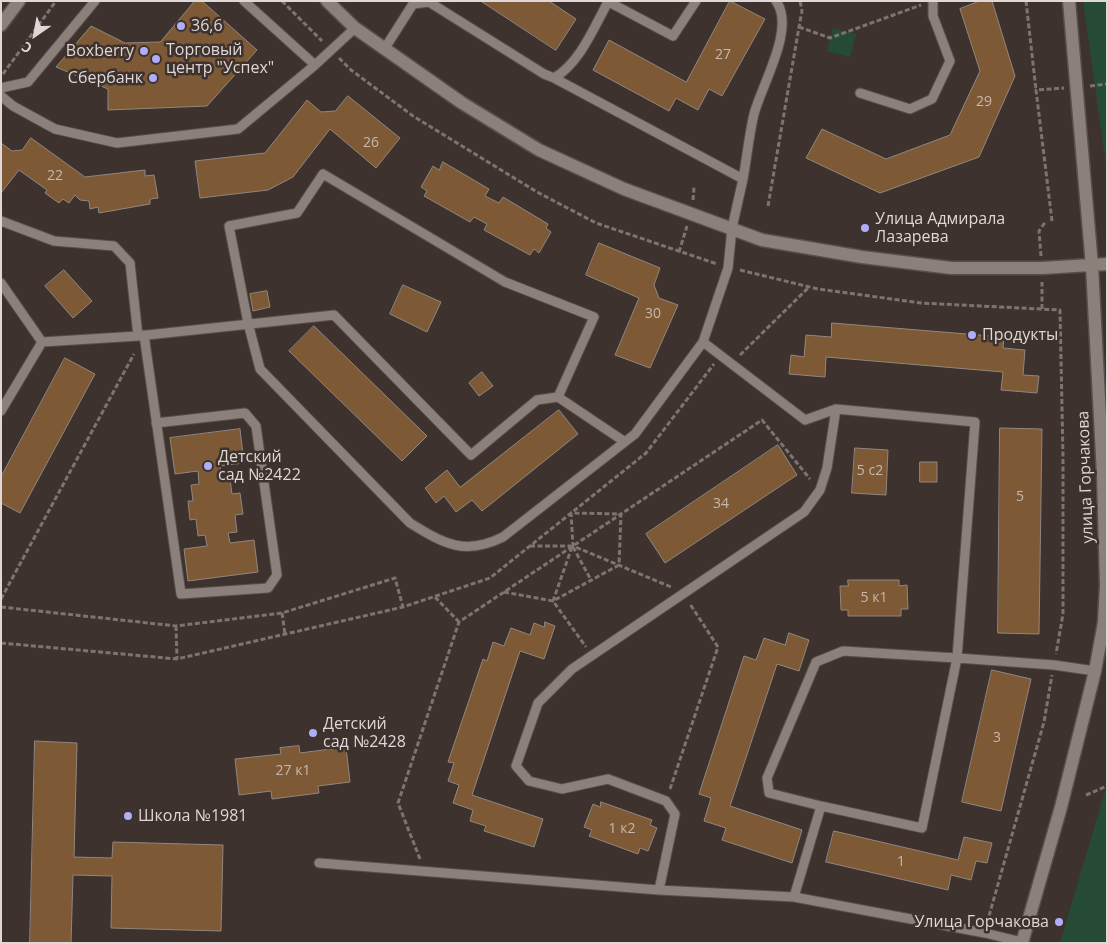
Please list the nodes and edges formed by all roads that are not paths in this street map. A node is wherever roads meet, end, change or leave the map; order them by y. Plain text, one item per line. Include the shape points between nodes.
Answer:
1 (19, 1) edge
2 (96, 1) edge
3 (244, 1) edge
4 (327, 1) edge
5 (696, 1) edge
6 (776, 1) edge
7 (933, 1) edge
8 (1069, 1) edge
9 (608, 2) edge
10 (412, 3) edge
11 (1, 25) edge
12 (355, 28) junction
13 (385, 48) junction
14 (315, 65) junction
15 (554, 78) junction
16 (1, 88) edge
17 (860, 93) dead end
18 (1, 96) edge
19 (743, 179) junction
20 (1, 221) edge
21 (732, 228) junction
22 (1107, 264) edge
23 (1092, 266) junction
24 (1, 283) edge
25 (248, 323) junction
26 (141, 336) junction
27 (42, 342) junction
28 (703, 342) junction
29 (558, 396) junction
30 (836, 409) junction
31 (1, 411) edge
32 (156, 423) junction
33 (625, 442) junction
34 (957, 658) junction
35 (1095, 671) junction
36 (821, 806) junction
37 (319, 863) dead end
38 (659, 890) junction
39 (794, 897) junction
40 (1022, 942) edge

1 - 11 street
2 - 16 lane via 28,82
3 - 14 lane
4 - 12 street
5 - 9 lane via 672,36
6 - 19 lane via 782,10 781,36 755,113
7 - 17 lane via 933,16 950,61 932,99 910,109
8 - 23 street, улица Горчакова
9 - 15 lane via 572,63
10 - 13 lane
10 - 15 lane via 429,2
12 - 13 street
12 - 14 lane
13 - 21 street via 462,103 539,150 624,189
14 - 18 lane via 238,129 117,142 55,129
15 - 19 lane
19 - 21 lane
20 - 26 lane via 54,241 114,246 130,263
21 - 23 street via 762,240 951,268
21 - 28 lane via 728,268
22 - 23 street
23 - 35 street, улица Горчакова via 1106,585 1104,622
24 - 27 lane
25 - 26 lane
25 - 29 lane via 334,315 471,455 537,400
25 - 29 lane via 229,226 297,213 323,174 505,282 594,317
25 - 33 lane via 260,370 410,523 440,541 473,548 503,537
26 - 27 lane
26 - 32 lane
27 - 31 lane
28 - 30 lane via 805,420
28 - 33 lane via 635,434
29 - 33 lane
30 - 34 lane via 974,422
30 - 38 lane via 827,468 820,490 804,512 572,669 538,703 516,766 529,781 562,789 608,779 666,800 675,814
32 - 32 lane via 245,413 256,426 277,575 268,588 181,594
34 - 35 lane
34 - 36 lane via 922,828
34 - 36 lane via 843,651 816,662 767,778 769,793
35 - 40 street, улица Горчакова via 1061,807
36 - 39 lane
37 - 38 lane
38 - 39 lane
39 - 40 lane

